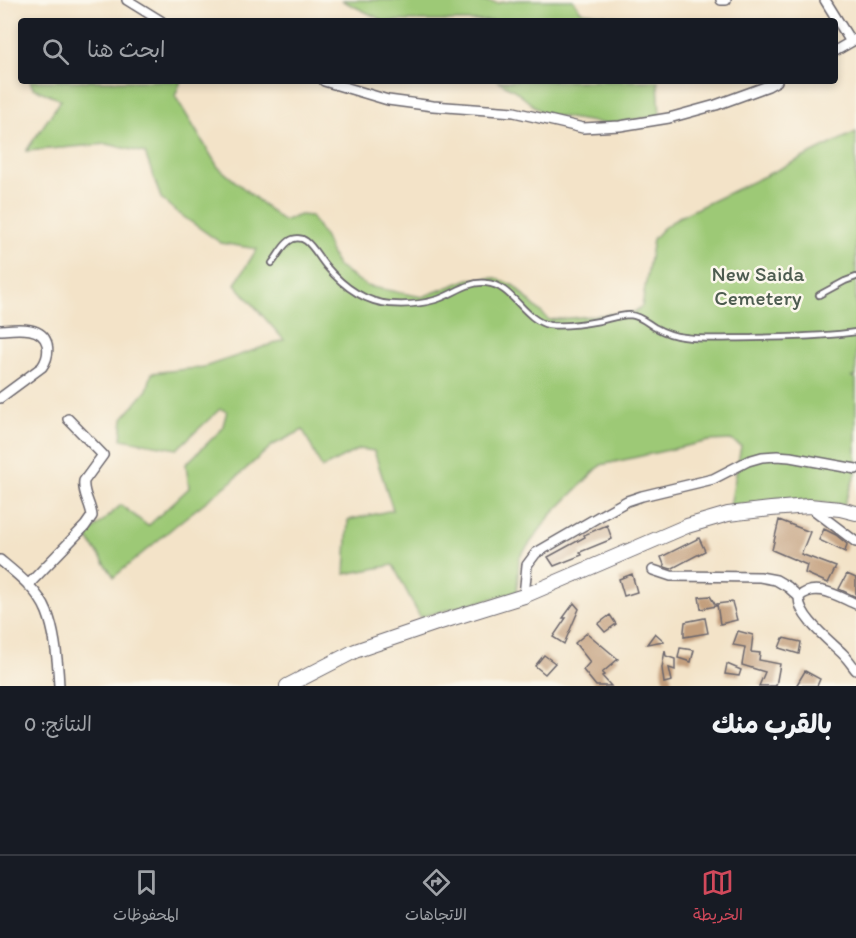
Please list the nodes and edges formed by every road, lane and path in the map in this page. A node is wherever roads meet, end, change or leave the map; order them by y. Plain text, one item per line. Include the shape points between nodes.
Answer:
1 (127, 0) edge
2 (721, 0) edge
3 (726, 0) edge
4 (825, 0) edge
5 (156, 18) edge
6 (854, 40) edge
7 (838, 49) edge
8 (334, 84) edge
9 (772, 84) edge
10 (272, 263) dead end
11 (856, 278) edge
12 (819, 296) dead end
13 (0, 330) edge
14 (856, 332) edge
15 (0, 398) edge
16 (68, 418) dead end
17 (856, 469) edge
18 (809, 506) junction
19 (856, 513) edge
20 (856, 542) edge
21 (0, 560) edge
22 (653, 570) dead end
23 (28, 585) junction
24 (524, 596) junction
25 (799, 597) junction
26 (856, 604) edge
27 (856, 670) edge
28 (59, 686) edge
29 (287, 686) edge

1 - 5 street
2 - 3 street
4 - 6 street
6 - 7 street
8 - 9 street via 388,100 514,112 582,128 669,118
10 - 14 lane via 290,240 301,239 343,283 379,303 417,304 470,285 488,283 503,289 534,318 558,326 627,315 639,317 672,335 699,339
11 - 12 lane
13 - 15 street via 40,333 48,348 42,367
16 - 23 street via 102,455 83,486 92,516
17 - 24 street via 790,457 762,457 713,479 627,501 536,553 527,565
18 - 19 street
18 - 20 street
18 - 24 street via 729,514 687,526
21 - 23 street
22 - 25 street via 671,576 760,577 776,580
23 - 28 street via 47,612
24 - 29 street via 355,651
25 - 26 street via 821,590
25 - 27 street via 804,613

